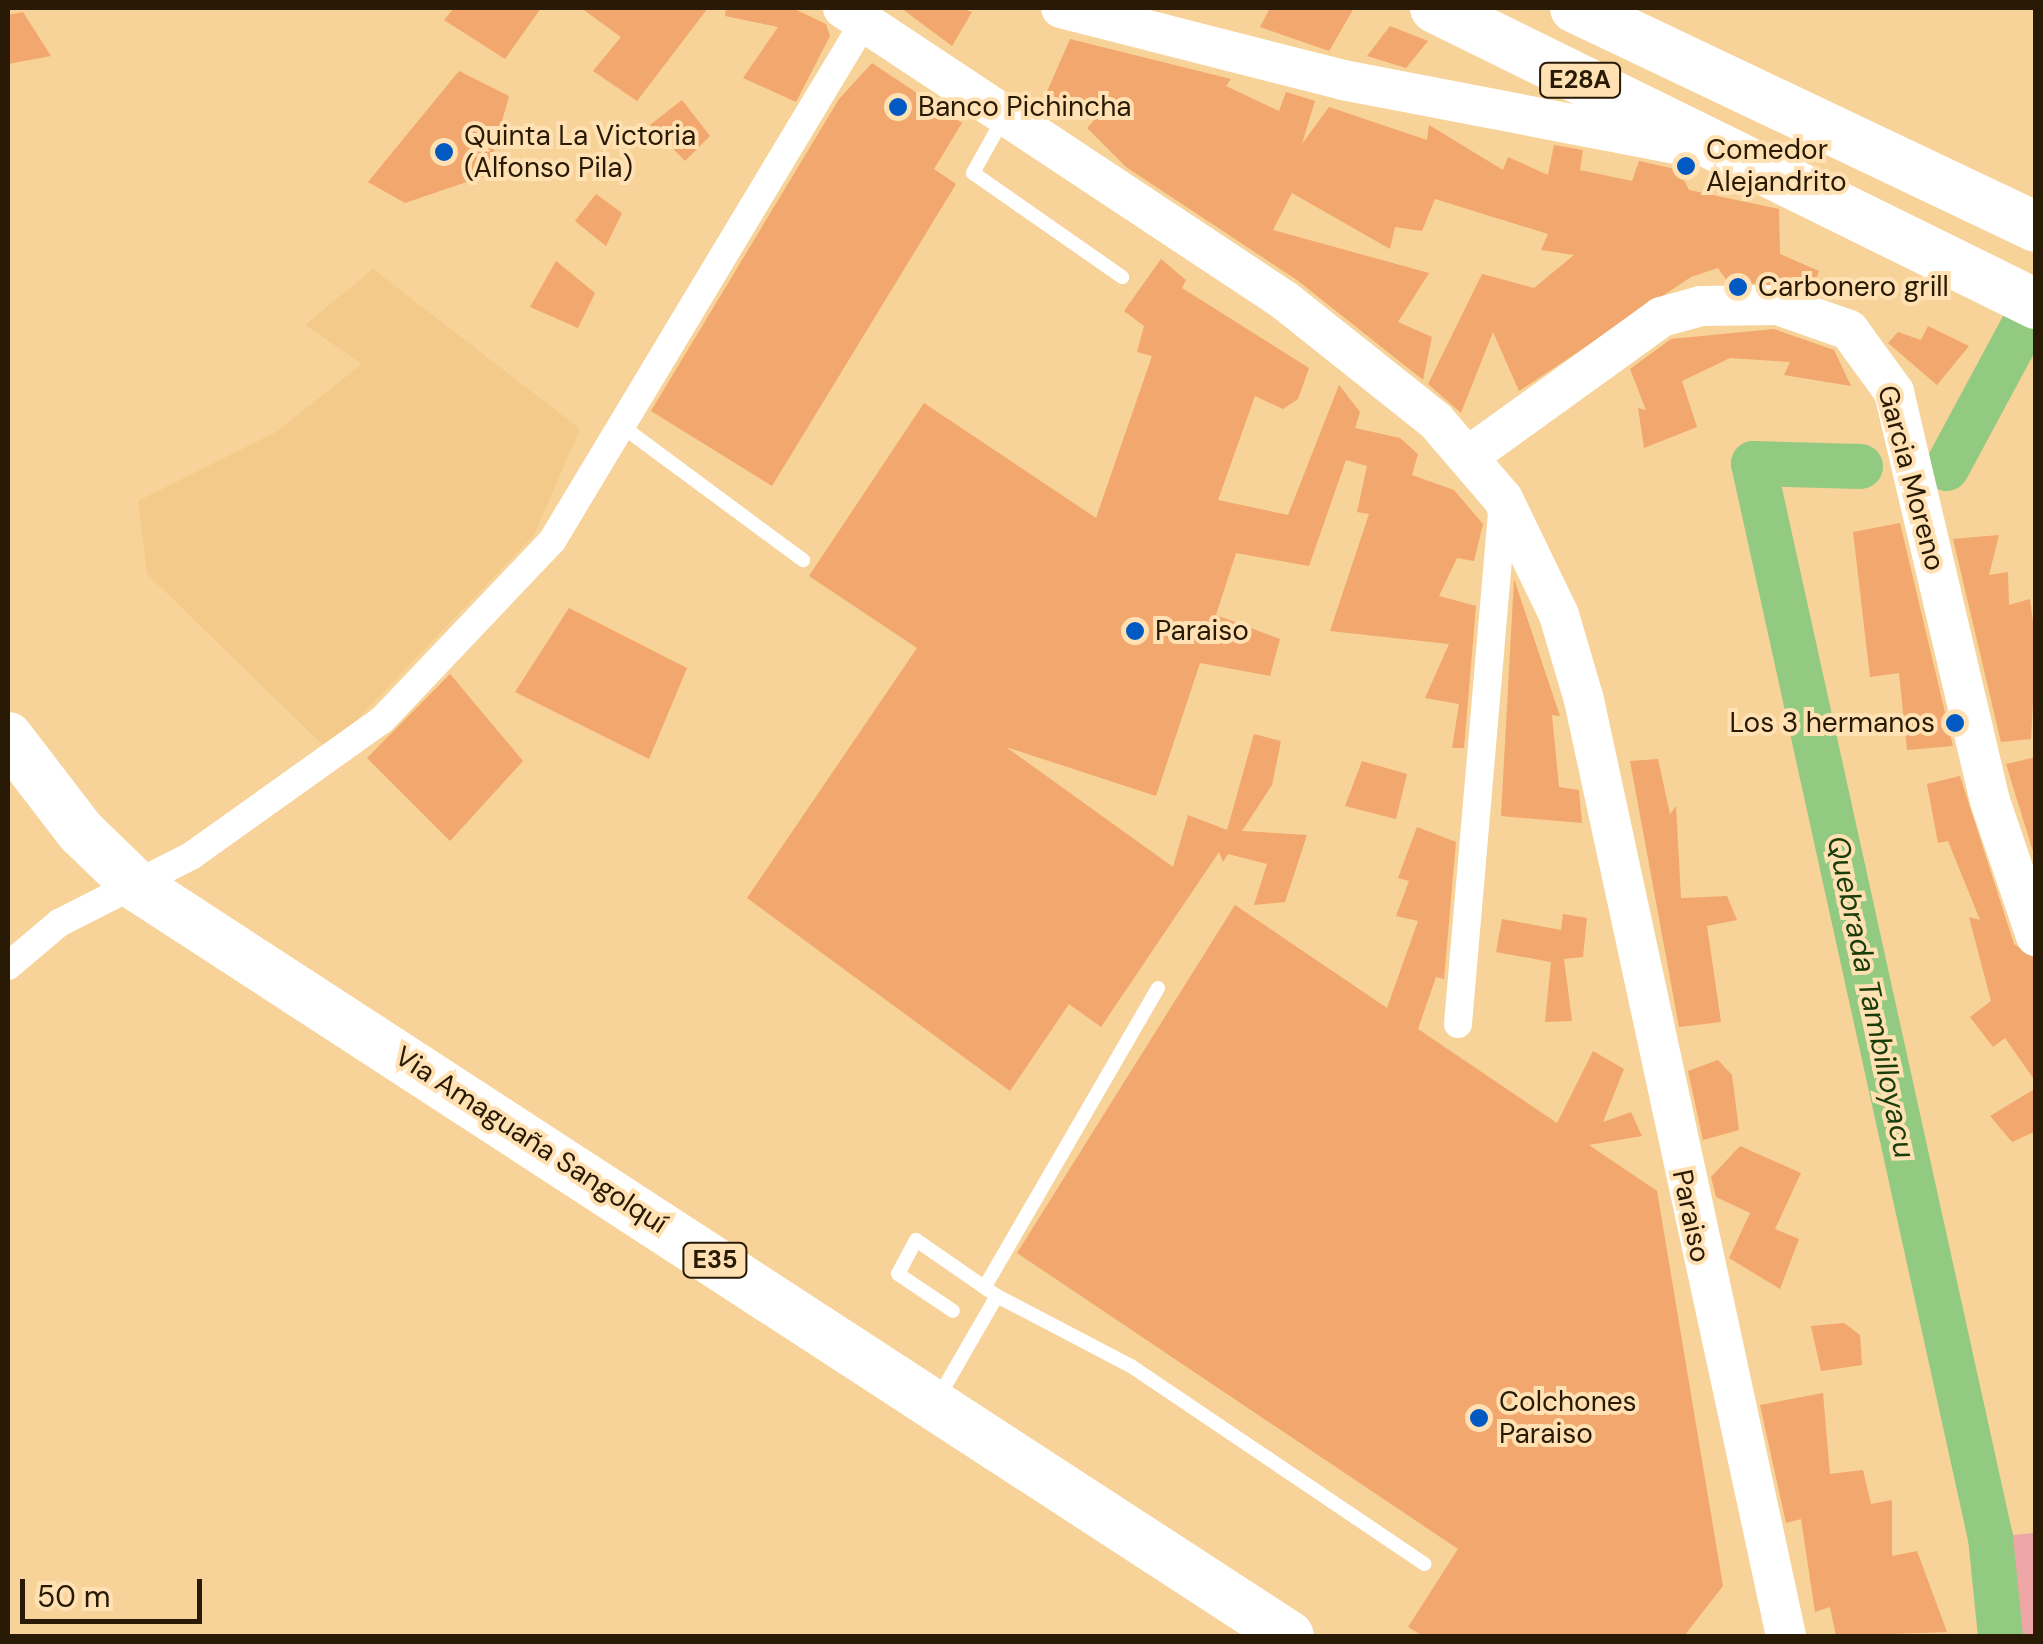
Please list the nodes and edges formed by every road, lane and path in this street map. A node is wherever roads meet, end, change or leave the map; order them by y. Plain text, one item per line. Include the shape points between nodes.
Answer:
1 (1061, 8) edge
2 (1435, 8) edge
3 (1575, 8) edge
4 (854, 14) edge
5 (1006, 114) junction
6 (1724, 154) junction
7 (2016, 218) edge
8 (1122, 277) dead end
9 (2036, 304) edge
10 (622, 427) junction
11 (1470, 456) junction
12 (1503, 499) junction
13 (802, 560) dead end
14 (8, 737) edge
15 (138, 887) junction
16 (2036, 936) edge
17 (8, 966) edge
18 (1158, 988) dead end
19 (1458, 1024) dead end
20 (987, 1283) junction
21 (997, 1296) junction
22 (953, 1311) dead end
23 (935, 1402) junction
24 (1425, 1564) dead end
25 (1289, 1636) edge
26 (1786, 1636) edge

1 - 6 street via 1343,80
2 - 6 highway, E28A
3 - 7 highway, E28A
4 - 5 street, Paraiso
4 - 10 street
5 - 8 lane via 973,173
5 - 11 street, Paraiso via 1284,300
6 - 9 highway, E28A
10 - 13 lane
10 - 15 street via 552,541 382,720
11 - 12 street, Paraiso
11 - 16 street, Garcia Moreno via 1662,317 1701,306 1778,305 1849,330 1894,392 1990,801
12 - 19 street
12 - 26 street, Paraiso via 1559,615 1584,700
14 - 15 highway, Via Amaguaña Sangolquí / E35
15 - 17 street via 58,923
15 - 23 highway, Via Amaguaña Sangolquí / E35
18 - 20 lane
20 - 21 lane
20 - 22 lane via 916,1240 898,1274
21 - 23 lane
21 - 24 lane via 1131,1366
23 - 25 highway, Via Amaguaña Sangolquí / E35

